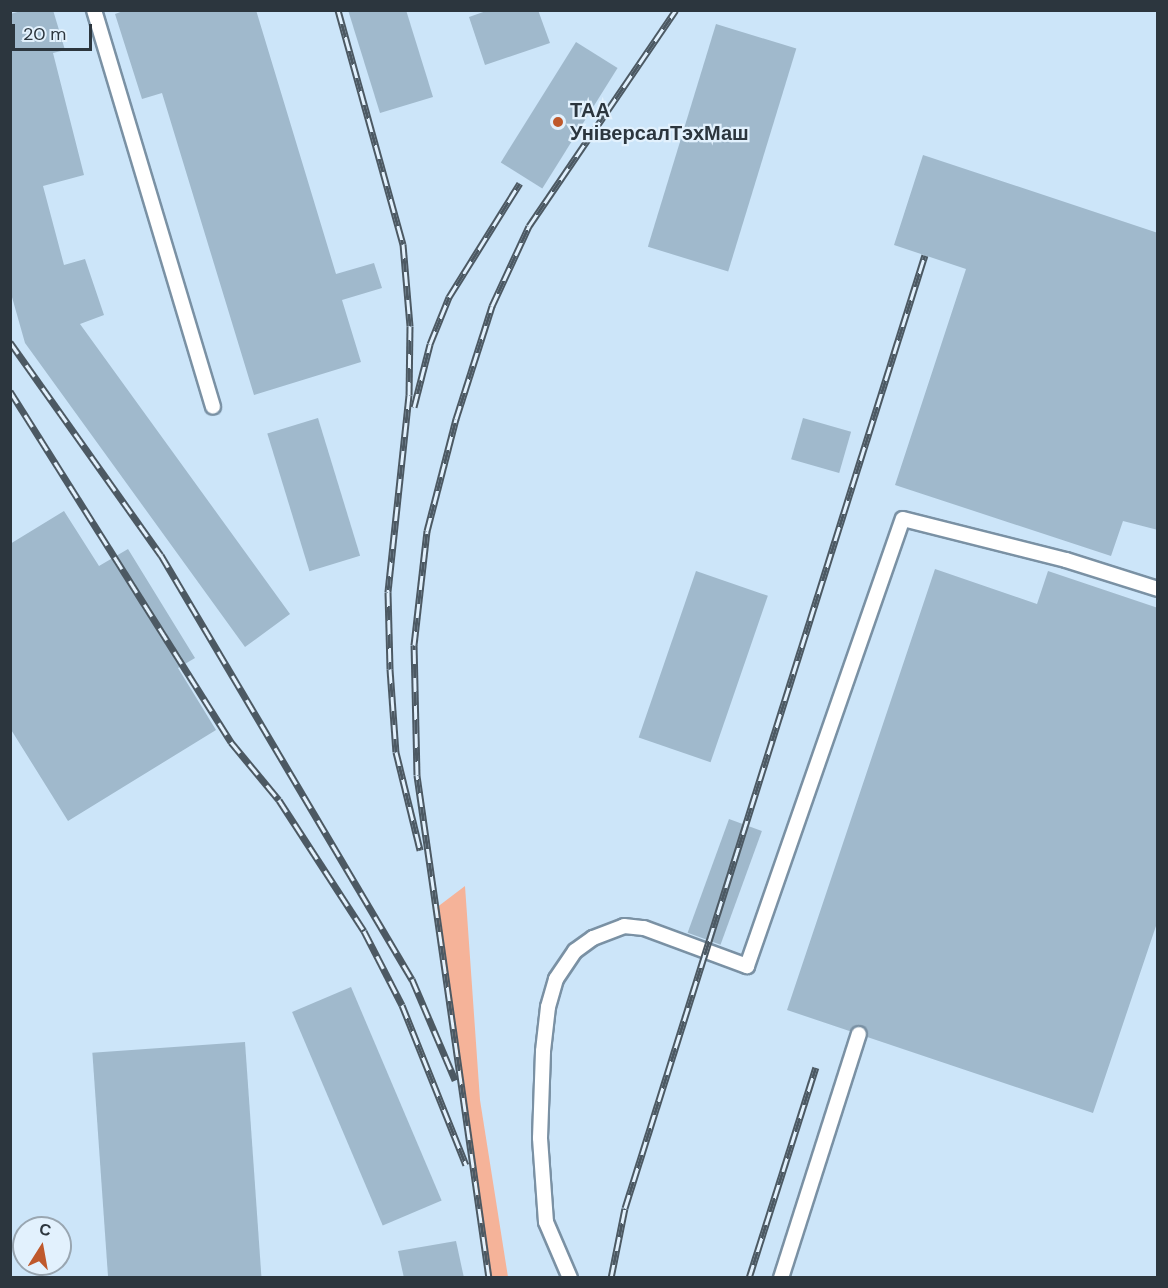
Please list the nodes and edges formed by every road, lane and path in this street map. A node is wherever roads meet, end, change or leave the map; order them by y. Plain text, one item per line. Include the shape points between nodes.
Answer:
1 (94, 10) edge
2 (213, 407) dead end
3 (1158, 588) edge
4 (859, 1034) dead end
5 (570, 1278) edge
6 (781, 1278) edge

1 - 2 lane
3 - 5 lane via 903,519 747,966 644,928 624,926 593,938 575,951 556,979 543,1050 540,1138 546,1222
4 - 6 lane

